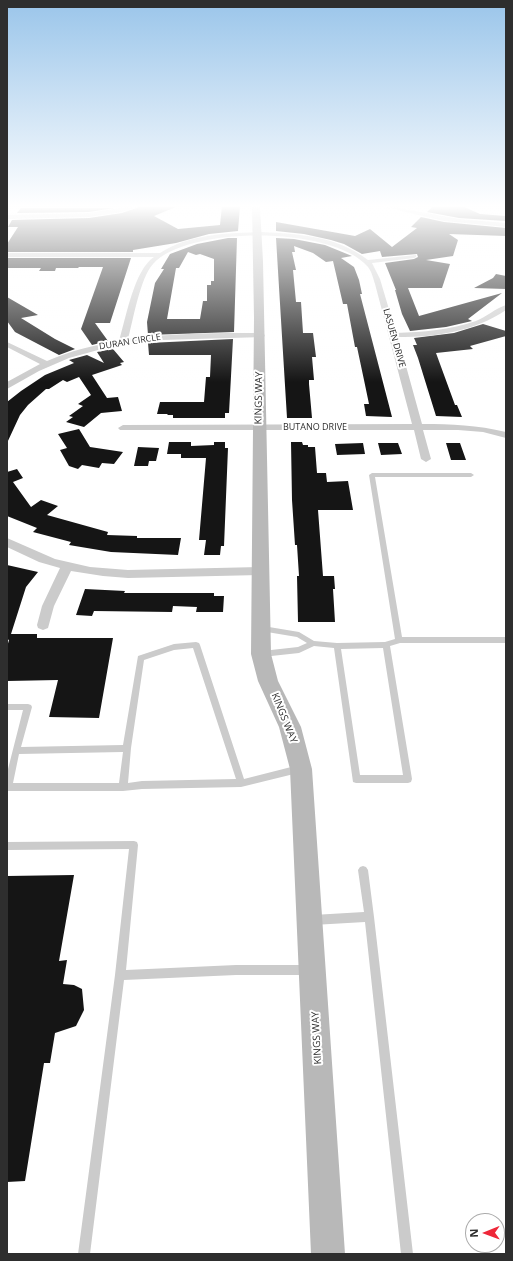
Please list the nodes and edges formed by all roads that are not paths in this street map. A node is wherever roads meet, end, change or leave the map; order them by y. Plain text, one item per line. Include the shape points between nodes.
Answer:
1 (148, 265) edge
2 (258, 265) edge
3 (369, 265) edge
4 (506, 307) edge
5 (494, 315) junction
6 (506, 318) edge
7 (261, 335) junction
8 (394, 335) junction
9 (123, 341) junction
10 (7, 344) edge
11 (46, 364) junction
12 (7, 386) edge
13 (259, 427) junction
14 (418, 427) junction
15 (124, 428) dead end
16 (506, 434) edge
17 (426, 459) dead end
18 (471, 475) dead end
19 (7, 542) edge
20 (67, 567) junction
21 (260, 571) junction
22 (43, 625) dead end
23 (399, 640) junction
24 (506, 640) edge
25 (261, 641) junction
26 (313, 643) junction
27 (386, 645) junction
28 (338, 646) junction
29 (7, 707) edge
30 (127, 748) junction
31 (16, 751) junction
32 (301, 769) junction
33 (241, 783) junction
34 (122, 787) junction
35 (7, 788) edge
36 (7, 846) edge
37 (363, 870) dead end
38 (369, 917) junction
39 (311, 920) junction
40 (313, 970) junction
41 (120, 975) junction
42 (84, 1254) edge
43 (328, 1254) edge
44 (407, 1254) edge

1 - 9 street
2 - 7 street, KINGS WAY
3 - 8 street, LASUEN DRIVE via 374,271
4 - 5 street
5 - 6 street
5 - 8 street via 454,330 420,335
7 - 9 street, DURAN CIRCLE via 183,335
7 - 13 street, KINGS WAY
8 - 14 street, LASUEN DRIVE
9 - 11 street, DURAN CIRCLE via 82,351
10 - 11 street
11 - 12 street, DURAN CIRCLE
13 - 14 street, BUTANO DRIVE
13 - 15 street, BUTANO DRIVE
13 - 21 street, KINGS WAY
14 - 16 street, BUTANO DRIVE via 465,427
14 - 17 street, LASUEN DRIVE
18 - 23 lane via 372,475
19 - 20 street via 42,559
20 - 21 street via 116,573
20 - 22 street via 48,606
21 - 25 street, KINGS WAY
23 - 24 lane
23 - 27 lane
25 - 26 lane via 299,635
25 - 26 lane via 299,650
25 - 32 street, KINGS WAY via 268,681 290,727
26 - 28 lane
27 - 28 lane
27 - 28 lane via 408,779 356,779
29 - 31 lane via 28,708
30 - 31 lane
30 - 33 lane via 141,658 174,647 196,645
30 - 34 lane
31 - 35 lane
32 - 33 lane
32 - 39 street, KINGS WAY
33 - 34 lane
34 - 35 lane
36 - 41 lane via 134,845
37 - 38 lane
38 - 39 lane
38 - 44 lane
39 - 40 street, KINGS WAY
40 - 41 lane
40 - 43 street, KINGS WAY
41 - 42 lane

